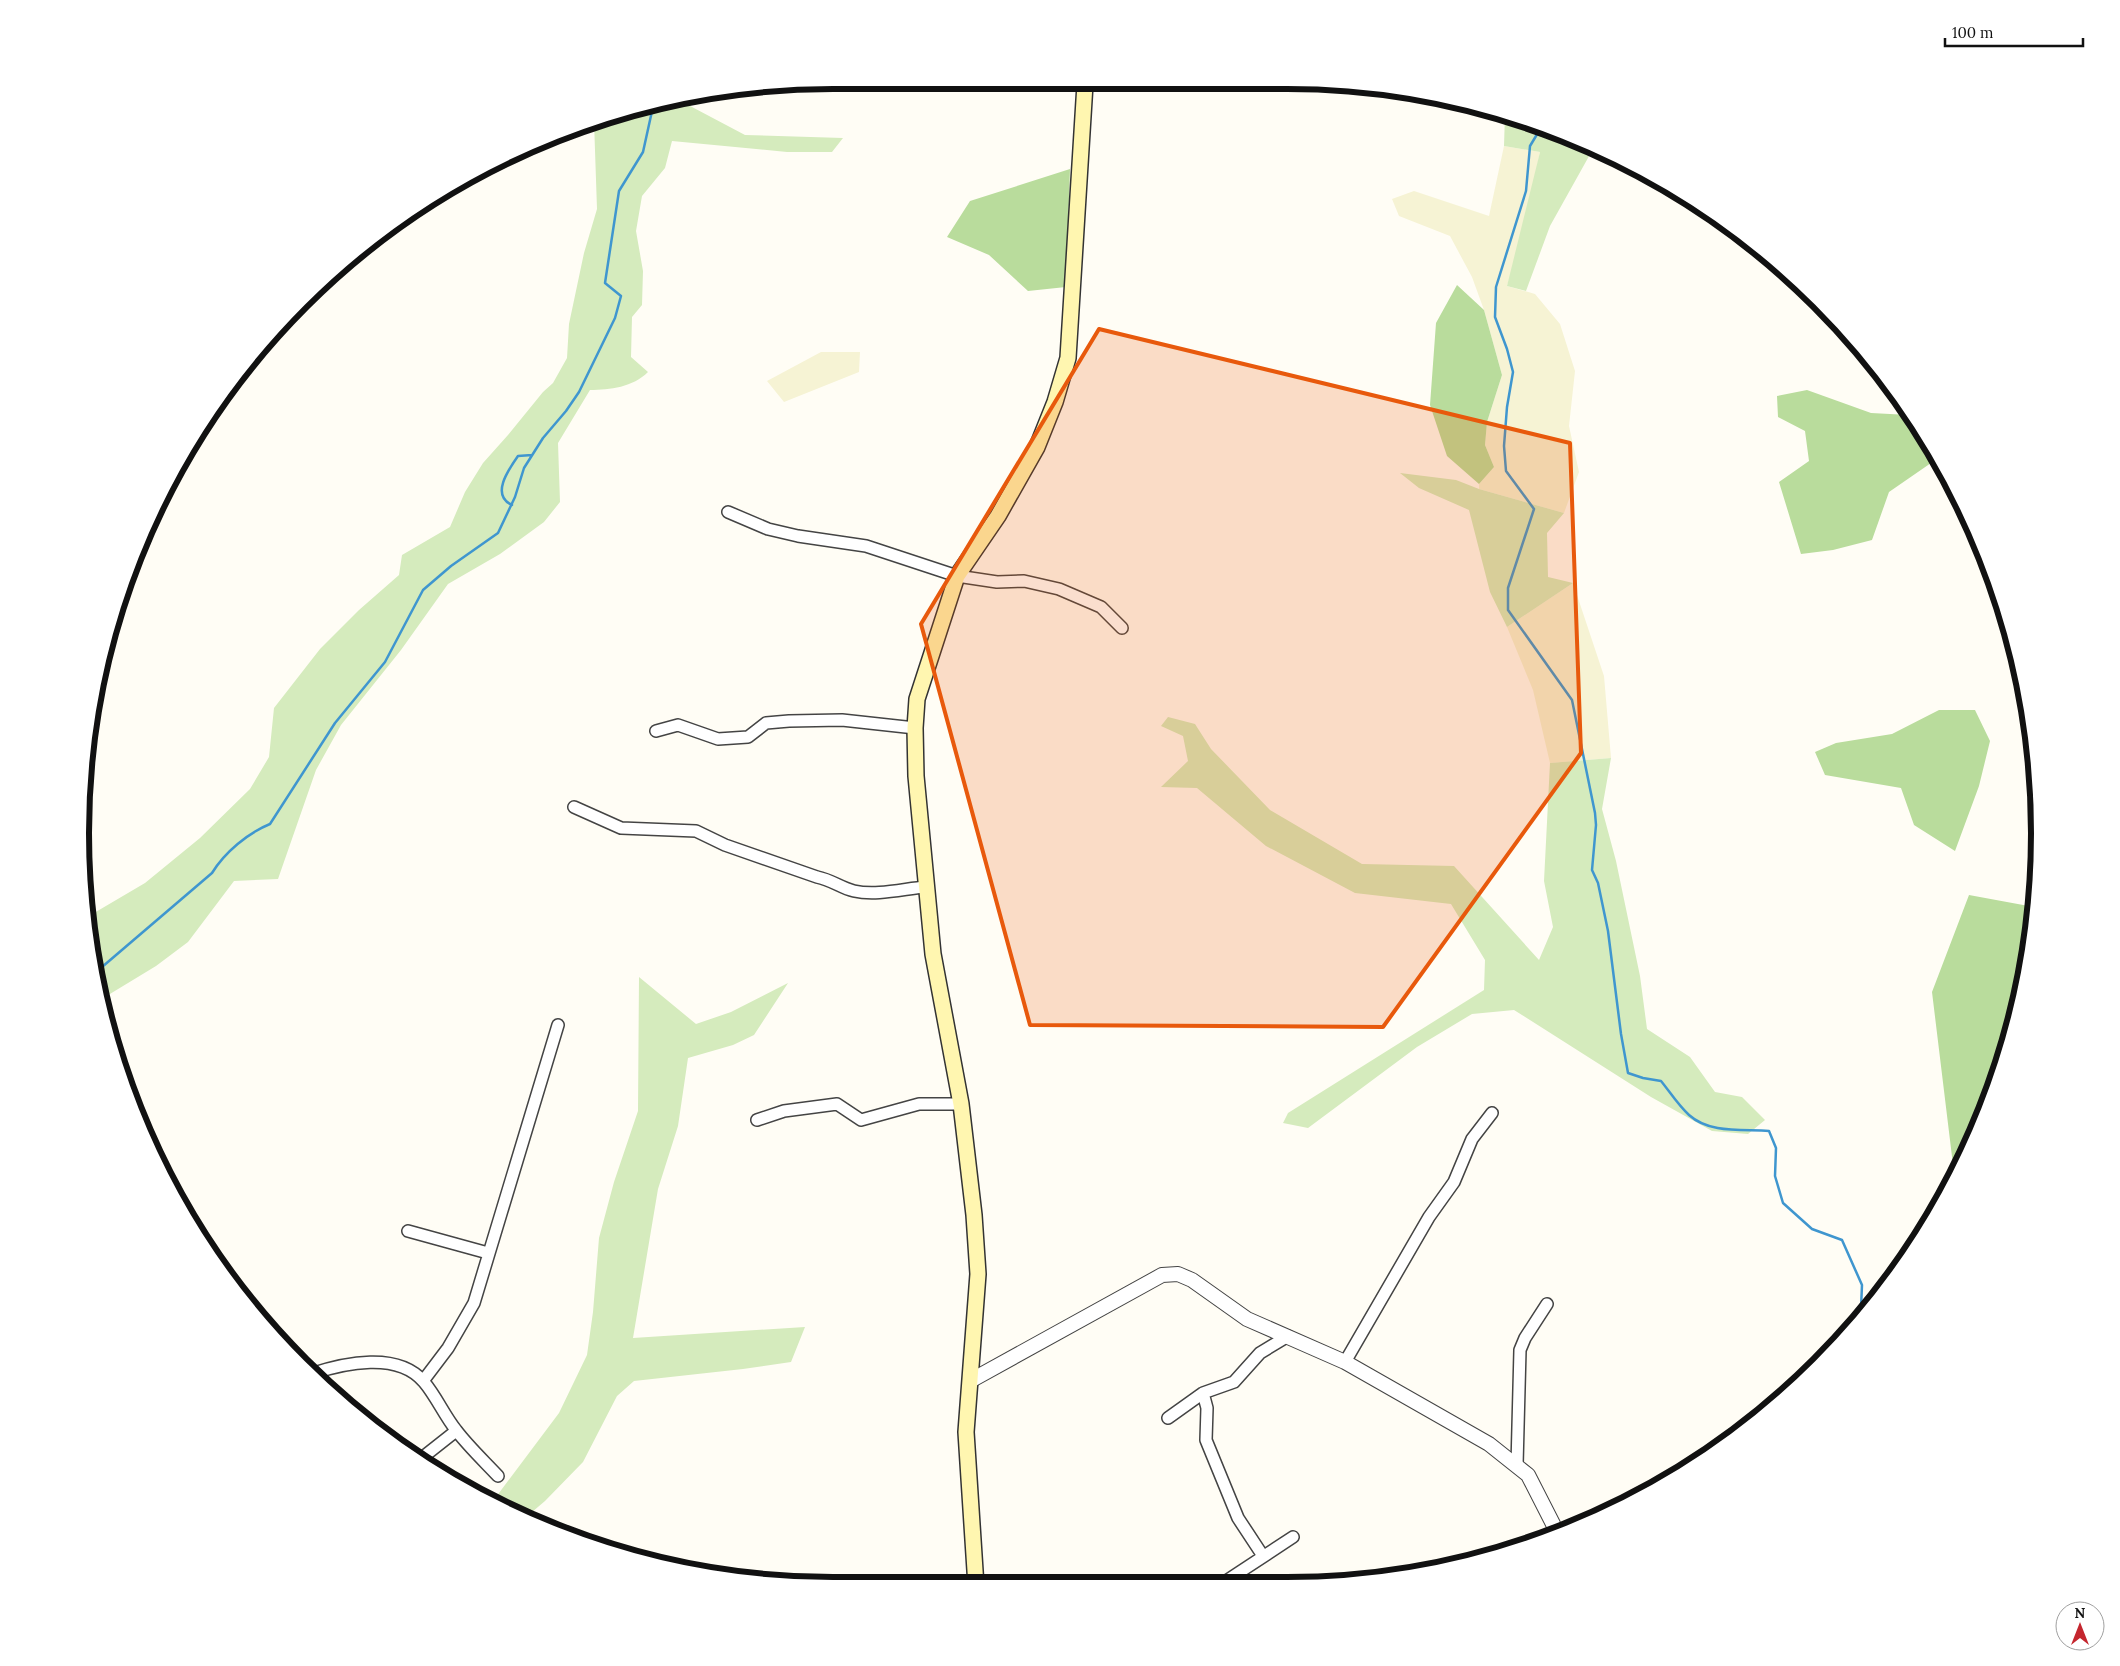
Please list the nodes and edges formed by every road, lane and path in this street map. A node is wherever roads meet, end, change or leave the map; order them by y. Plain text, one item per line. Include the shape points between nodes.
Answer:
1 (1085, 89) edge
2 (728, 512) dead end
3 (957, 576) junction
4 (1122, 628) dead end
5 (915, 728) junction
6 (656, 730) dead end
7 (574, 807) dead end
8 (925, 887) junction
9 (558, 1025) dead end
10 (961, 1104) junction
11 (1492, 1114) dead end
12 (757, 1120) dead end
13 (408, 1231) dead end
14 (488, 1253) junction
15 (1547, 1304) dead end
16 (1288, 1336) junction
17 (1345, 1362) junction
18 (320, 1372) edge
19 (423, 1381) junction
20 (970, 1381) junction
21 (1202, 1393) junction
22 (1168, 1418) dead end
23 (456, 1431) junction
24 (425, 1455) edge
25 (1517, 1465) junction
26 (498, 1476) dead end
27 (1553, 1528) edge
28 (1292, 1537) dead end
29 (1264, 1556) junction
30 (975, 1577) edge
31 (1232, 1577) edge

1 - 3 main road via 1068,358 1037,446 998,516
2 - 3 street via 768,529 866,546
3 - 4 street via 997,582 1024,581 1059,589 1101,607
3 - 5 main road via 917,699
5 - 6 street via 842,720 789,721 766,723 748,737 718,739 678,725
5 - 8 main road
7 - 8 street via 621,828 696,831 725,845 853,890 874,892
8 - 10 main road via 933,954
9 - 14 street
10 - 12 street via 918,1104 861,1120 837,1104 784,1111
10 - 20 main road via 978,1274
11 - 17 street via 1472,1139 1454,1182 1429,1217
13 - 14 street
14 - 19 street via 474,1303 448,1348
15 - 25 street via 1520,1350
16 - 17 street
16 - 20 street via 1247,1319 1192,1280 1178,1274 1162,1275
16 - 21 street via 1260,1353 1234,1382
17 - 25 street via 1489,1444
18 - 19 street via 368,1362 386,1362 405,1367
19 - 23 street
20 - 30 main road via 966,1432
21 - 22 street
21 - 29 street via 1207,1408 1206,1440 1238,1518
23 - 24 street
23 - 26 street
25 - 27 street via 1535,1486
28 - 29 street
29 - 31 street

